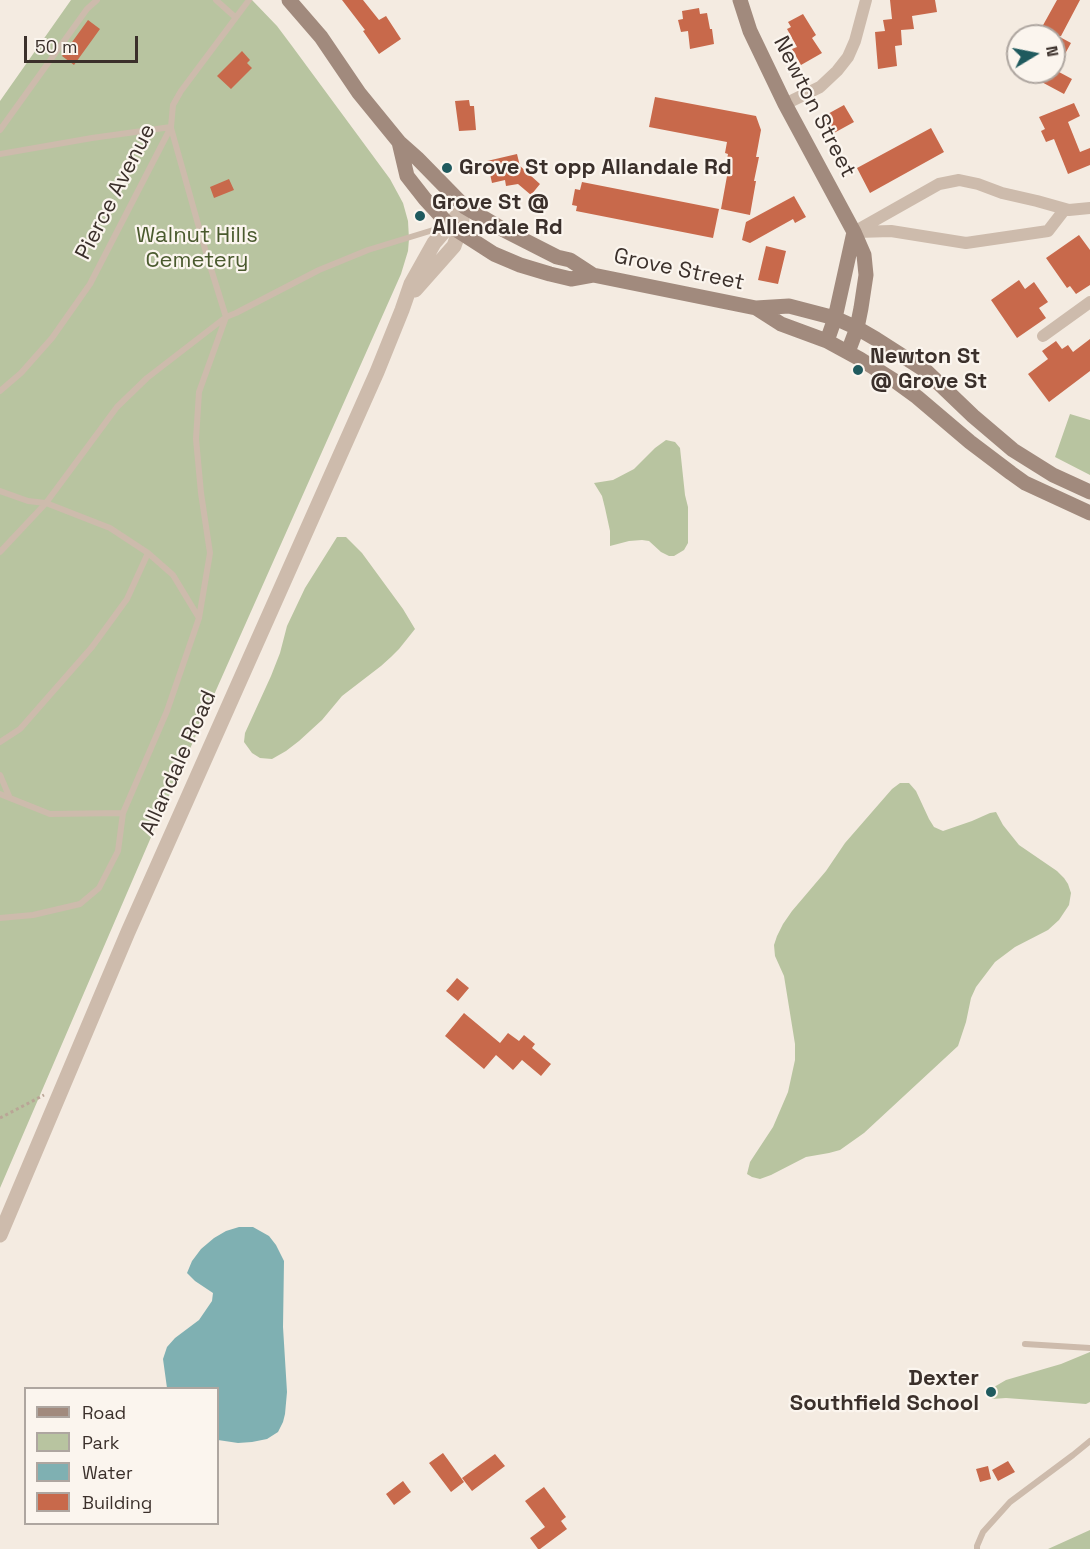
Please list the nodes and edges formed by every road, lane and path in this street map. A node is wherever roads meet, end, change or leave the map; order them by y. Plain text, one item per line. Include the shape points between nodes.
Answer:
1 (97, 0) edge
2 (216, 0) edge
3 (249, 0) edge
4 (289, 0) edge
5 (740, 0) edge
6 (866, 0) edge
7 (235, 17) junction
8 (785, 104) junction
9 (171, 127) junction
10 (0, 130) edge
11 (399, 142) junction
12 (0, 154) edge
13 (465, 207) junction
14 (1090, 208) edge
15 (1065, 209) junction
16 (454, 229) junction
17 (854, 232) junction
18 (557, 257) junction
19 (552, 275) junction
20 (593, 275) junction
21 (1090, 302) edge
22 (756, 308) junction
23 (226, 317) junction
24 (835, 318) junction
25 (857, 328) junction
26 (1043, 336) dead end
27 (827, 341) junction
28 (848, 352) junction
29 (0, 391) edge
30 (0, 491) edge
31 (1090, 492) edge
32 (46, 503) junction
33 (1090, 513) edge
34 (0, 552) edge
35 (148, 554) junction
36 (199, 618) junction
37 (0, 742) edge
38 (0, 775) edge
39 (0, 794) edge
40 (9, 796) junction
41 (123, 813) junction
42 (0, 918) edge
43 (63, 1085) junction
44 (0, 1118) edge
45 (0, 1235) edge
46 (1025, 1344) dead end
47 (1090, 1348) edge
48 (1090, 1441) edge
49 (977, 1549) edge

1 - 10 lane
2 - 7 lane
3 - 7 lane, Pierce Avenue
4 - 11 main road, Grove Street
5 - 8 main road, Newton Street via 750,31
6 - 8 street via 848,57 820,87
7 - 9 lane, Pierce Avenue via 181,91 173,105
8 - 17 main road, Newton Street
9 - 12 lane
9 - 23 lane
9 - 29 lane, Pierce Avenue via 90,284 52,338
11 - 13 main road, Grove Street
11 - 16 main road, Grove Street via 407,176
13 - 16 street, Allandale Road
13 - 18 main road, Grove Street
14 - 15 street
15 - 17 street via 1048,231 966,243 891,231
15 - 17 street via 959,180 939,184
16 - 19 main road, Grove Street via 494,254
16 - 23 lane via 358,254
16 - 43 street, Allandale Road via 434,243 411,284 377,372
17 - 24 main road
17 - 25 main road, Newton Street via 864,255 866,275
18 - 19 lane
18 - 20 main road, Grove Street via 570,260
19 - 20 main road, Grove Street via 571,279
20 - 22 main road, Grove Street
21 - 26 street
22 - 24 main road, Grove Street via 789,306
22 - 27 main road, Grove Street via 782,324
23 - 32 lane via 147,378 117,407
23 - 36 lane via 199,392 196,439 210,553
24 - 25 main road
24 - 27 main road
25 - 28 main road, Newton Street
25 - 31 main road via 926,372 1019,454
27 - 28 main road
28 - 33 main road via 917,397 1011,474
30 - 32 lane
32 - 34 lane
32 - 35 lane via 110,528
35 - 36 lane via 173,575
35 - 37 lane via 127,598 92,647 20,729
36 - 41 lane via 167,711
38 - 40 lane
39 - 40 lane
40 - 41 lane via 50,814
41 - 42 lane via 118,851 99,888 80,904
43 - 44 path
43 - 45 street, Allandale Road
46 - 47 lane
48 - 49 lane via 1010,1502 983,1532

